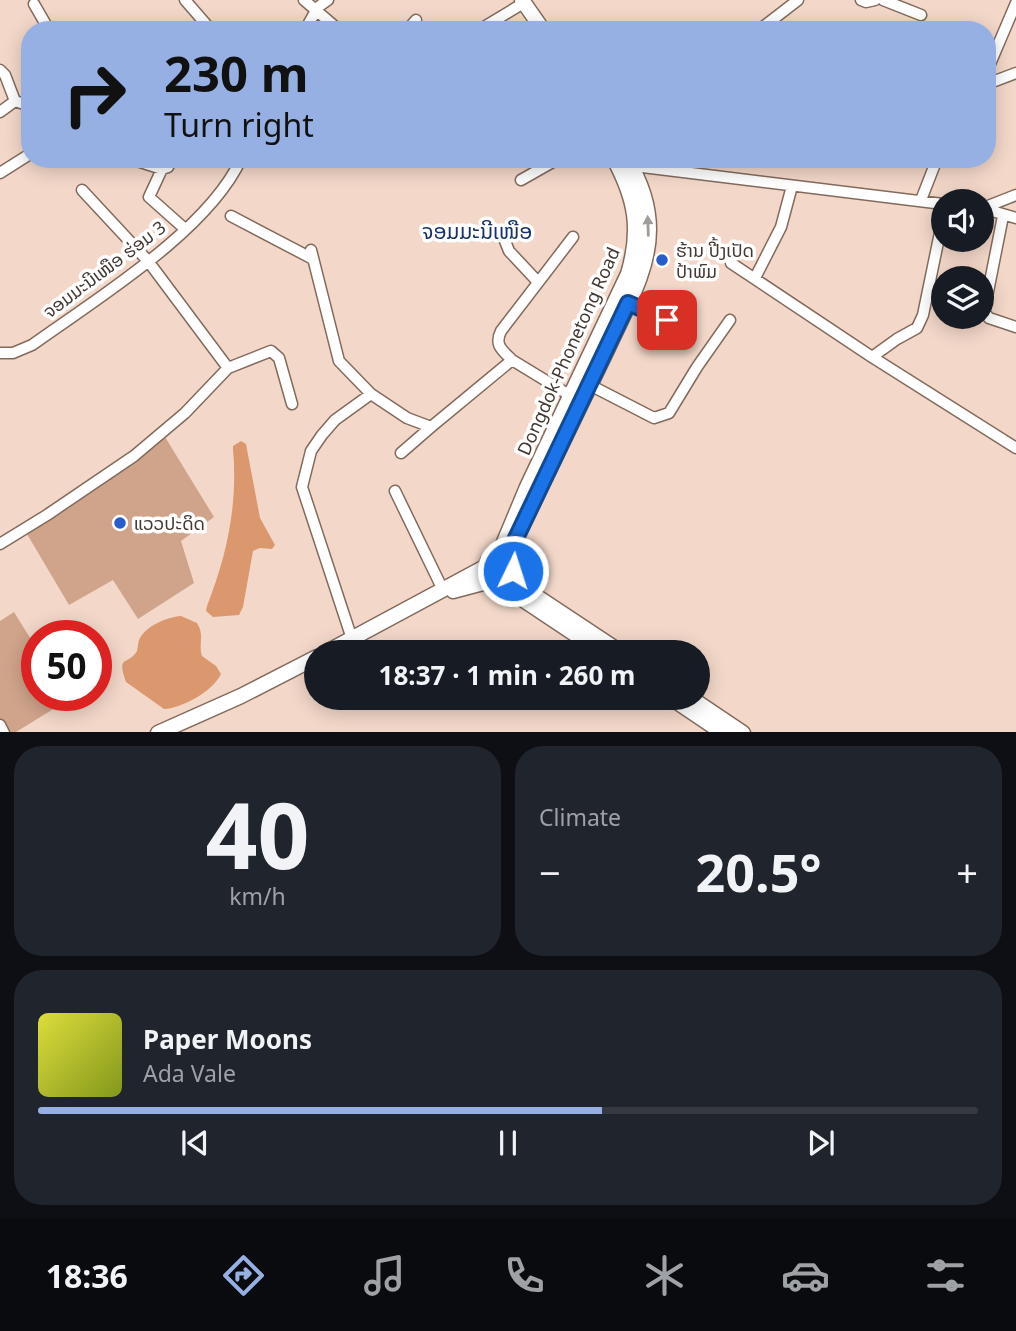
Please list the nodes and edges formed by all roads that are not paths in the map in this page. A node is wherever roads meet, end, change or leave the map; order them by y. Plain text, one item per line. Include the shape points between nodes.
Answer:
1 (185, 0) edge
2 (304, 0) edge
3 (328, 0) edge
4 (798, 0) edge
5 (861, 0) edge
6 (875, 0) edge
7 (883, 0) edge
8 (517, 2) edge
9 (1016, 3) edge
10 (34, 4) dead end
11 (316, 10) junction
12 (921, 15) dead end
13 (44, 21) edge
14 (203, 21) edge
15 (310, 21) edge
16 (329, 21) edge
17 (491, 21) edge
18 (528, 21) edge
19 (535, 21) edge
20 (771, 21) edge
21 (996, 50) edge
22 (0, 70) edge
23 (1016, 73) edge
24 (996, 81) edge
25 (15, 101) junction
26 (21, 103) edge
27 (0, 112) edge
28 (21, 160) edge
29 (159, 168) edge
30 (165, 168) edge
31 (233, 168) edge
32 (542, 168) edge
33 (623, 168) edge
34 (626, 168) edge
35 (664, 168) edge
36 (933, 168) edge
37 (162, 169) junction
38 (0, 173) edge
39 (521, 180) dead end
40 (792, 186) junction
41 (82, 190) dead end
42 (1016, 195) edge
43 (921, 200) junction
44 (931, 202) edge
45 (994, 203) edge
46 (994, 213) edge
47 (230, 216) dead end
48 (1003, 216) junction
49 (1016, 218) edge
50 (185, 229) junction
51 (573, 237) dead end
52 (505, 241) dead end
53 (936, 252) edge
54 (148, 261) junction
55 (731, 263) dead end
56 (755, 278) junction
57 (538, 282) junction
58 (628, 303) junction
59 (730, 320) dead end
60 (1016, 327) edge
61 (687, 328) dead end
62 (0, 353) edge
63 (872, 357) junction
64 (512, 360) junction
65 (228, 369) junction
66 (585, 382) junction
67 (371, 394) junction
68 (571, 396) junction
69 (292, 404) dead end
70 (431, 426) junction
71 (1016, 448) edge
72 (401, 453) dead end
73 (395, 491) dead end
74 (0, 544) edge
75 (503, 556) junction
76 (485, 567) junction
77 (513, 571) junction
78 (497, 582) junction
79 (439, 593) junction
80 (352, 639) joint
81 (584, 640) edge
82 (602, 640) edge
83 (304, 664) edge
84 (693, 710) edge
85 (706, 710) edge
86 (731, 731) edge
87 (163, 732) edge

1 - 14 street
2 - 11 street
3 - 11 street
4 - 20 street
5 - 6 street
7 - 12 street
8 - 17 street
8 - 18 main road
8 - 19 main road
9 - 21 street
10 - 13 street
11 - 15 street
11 - 16 street
22 - 25 street
23 - 24 street
25 - 26 street
25 - 27 street
28 - 38 street
29 - 37 street
30 - 37 street
31 - 50 street, ຈອມມະນີເໜືອ ຮ່ອມ 3 via 205,210
32 - 39 street
33 - 66 main road, Dongdok-Phonetong Road via 634,208 636,249
58 -> 34 main road, Dongdok-Phonetong Road via 643,268 649,229 645,197
35 - 40 street
36 - 43 street
37 - 50 street via 149,197
40 - 43 street
40 - 56 street via 781,227
41 - 54 street
42 - 45 street
43 - 44 street
46 - 48 street
47 - 67 street via 312,255 339,361
48 - 49 street
48 - 60 street via 984,312
50 - 54 street, ຈອມມະນີເໜືອ ຮ່ອມ 3
51 - 57 street
52 - 57 street
53 - 63 street via 917,328
54 - 62 street, ຈອມມະນີເໜືອ ຮ່ອມ 3 via 32,345
54 - 65 street
55 - 56 street
56 - 63 street
57 - 64 street via 497,339
58 - 61 street
58 - 66 main road, Dongdok-Phonetong Road
59 - 66 street via 670,413 654,418
63 - 71 street
64 - 68 street
64 - 70 street
65 - 69 street via 271,351 279,358
65 - 74 street via 134,456
66 - 68 main road, Dongdok-Phonetong Road
66 - 75 main road, Dongdok-Phonetong Road
67 - 70 street via 407,418
67 - 80 street via 322,435 311,451 302,486
68 - 75 main road, Dongdok-Phonetong Road via 527,488
70 - 72 street
73 - 79 street
75 - 76 main road, Dongdok-Phonetong Road via 492,556
75 - 77 main road via 511,561
76 - 78 main road via 486,574
76 - 79 main road, Dongdok-Phonetong Road
77 - 78 main road
77 - 82 main road via 530,592
78 - 79 main road
78 - 81 main road
79 - 80 main road
83 - 87 main road
84 - 86 main road
85 - 86 main road

